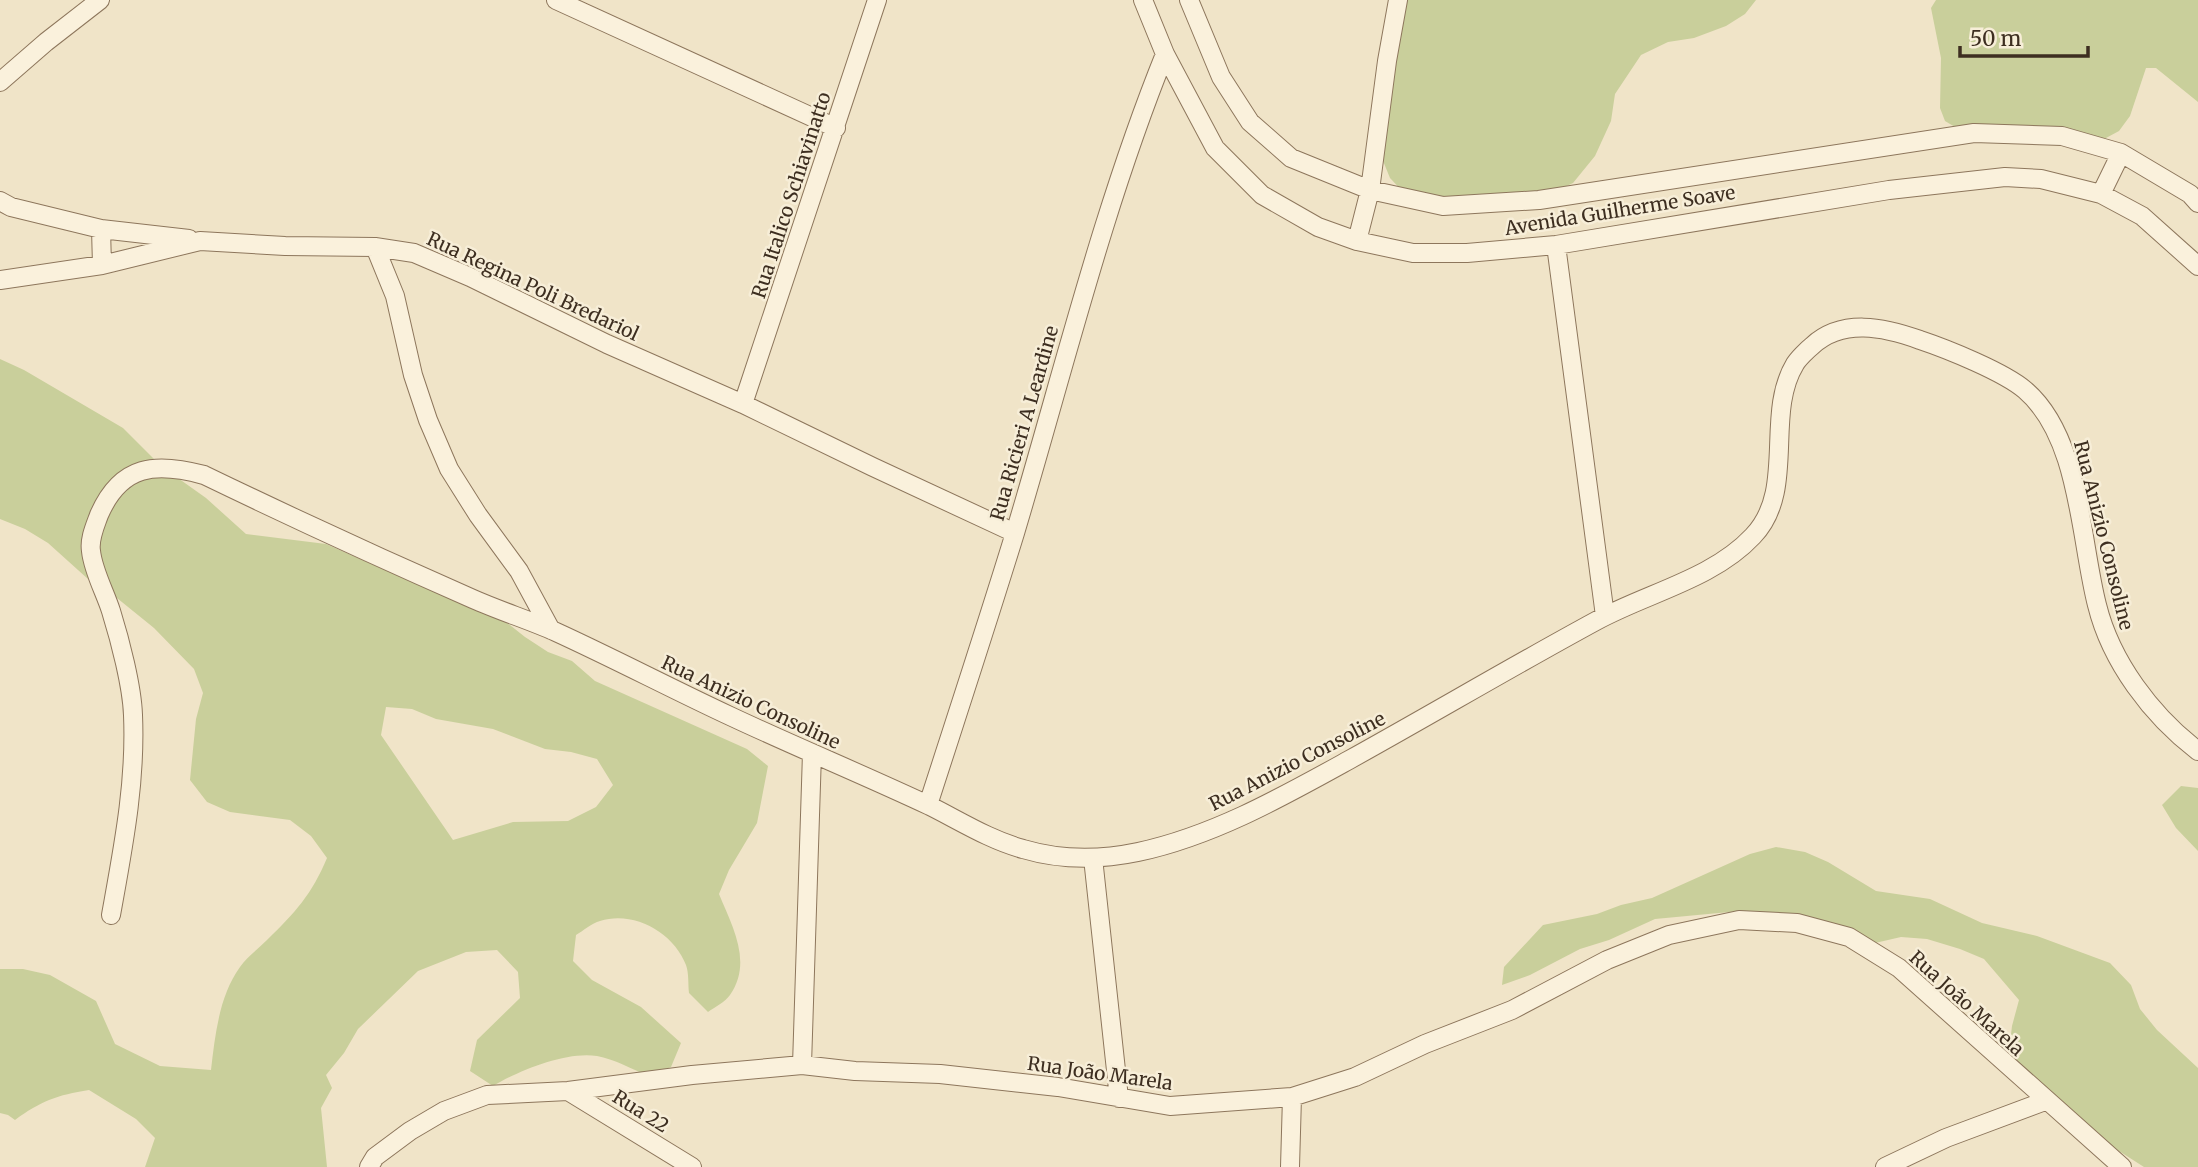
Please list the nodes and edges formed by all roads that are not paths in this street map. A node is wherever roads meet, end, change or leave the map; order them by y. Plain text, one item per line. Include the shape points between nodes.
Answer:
1 (100, 0) edge
2 (556, 0) edge
3 (877, 0) edge
4 (1143, 0) edge
5 (1189, 0) edge
6 (1398, 0) edge
7 (1165, 54) junction
8 (0, 82) edge
9 (836, 128) junction
10 (2121, 153) junction
11 (1370, 190) junction
12 (2101, 194) junction
13 (0, 201) edge
14 (2198, 203) edge
15 (101, 229) junction
16 (200, 240) junction
17 (1357, 241) junction
18 (1556, 245) junction
19 (375, 247) junction
20 (102, 265) junction
21 (2198, 266) edge
22 (0, 280) edge
23 (743, 404) junction
24 (1015, 533) junction
25 (1605, 616) junction
26 (551, 629) junction
27 (2198, 751) edge
28 (811, 753) junction
29 (928, 805) junction
30 (1093, 858) junction
31 (111, 915) dead end
32 (802, 1065) junction
33 (568, 1091) junction
34 (1292, 1097) junction
35 (1119, 1098) junction
36 (2045, 1101) junction
37 (369, 1167) edge
38 (692, 1167) edge
39 (1290, 1167) edge
40 (1885, 1167) edge
41 (2122, 1167) edge

1 - 8 street
2 - 9 street
3 - 9 street, Rua Italico Schiavinatto
4 - 7 street, Avenida Guilherme Soave
5 - 11 street, Avenida Guilherme Soave via 1221,77 1250,122 1291,158
6 - 11 street
7 - 17 street, Avenida Guilherme Soave via 1215,148 1262,195 1318,227
7 - 24 street, Rua Ricieri A Leardine via 1136,124
9 - 23 street, Rua Italico Schiavinatto
10 - 11 street, Avenida Guilherme Soave via 2062,136 1974,133 1539,200 1443,206
10 - 12 street
10 - 14 street, Avenida Guilherme Soave
11 - 17 street
12 - 18 street, Avenida Guilherme Soave via 2041,179 2005,177 1889,190
12 - 21 street, Avenida Guilherme Soave via 2142,216
13 - 15 street
15 - 16 street
15 - 20 street
16 - 19 street, Rua Regina Poli Bredariol
16 - 20 street, Rua Regina Poli Bredariol
17 - 18 street, Avenida Guilherme Soave via 1413,253
18 - 25 street
19 - 23 street, Rua Regina Poli Bredariol via 414,253
19 - 26 street via 394,296 412,375 449,469 519,570
20 - 22 street, Rua Regina Poli Bredariol
23 - 24 street, Rua Regina Poli Bredariol
24 - 29 street, Rua Ricieri A Leardine
25 - 27 street, Rua Anizio Consoline via 1733,554 1759,531 1775,500 1785,387 1796,361 1838,328 1875,328 1975,362 2023,387 2048,416 2064,449 2098,610 2110,643 2136,686
25 - 30 street, Rua Anizio Consoline via 1287,794 1203,833 1138,852
26 - 28 street, Rua Anizio Consoline
26 - 31 street, Rua Anizio Consoline via 480,602 204,475 156,467 124,481 103,505 90,550 112,614 133,711 133,778
28 - 29 street, Rua Anizio Consoline
28 - 32 street
29 - 30 street, Rua Anizio Consoline via 1018,848
30 - 35 street
32 - 33 street, Rua João Marela
32 - 35 street, Rua João Marela via 940,1074
33 - 37 street, Rua João Marela via 487,1095 444,1111 410,1130
33 - 38 street, Rua 22
34 - 35 street, Rua João Marela via 1170,1106
34 - 36 street, Rua João Marela via 1355,1077 1512,1010 1607,960 1669,935 1740,920 1797,923 1849,937 1899,968
34 - 39 street
36 - 40 street via 1946,1138
36 - 41 street, Rua João Marela

